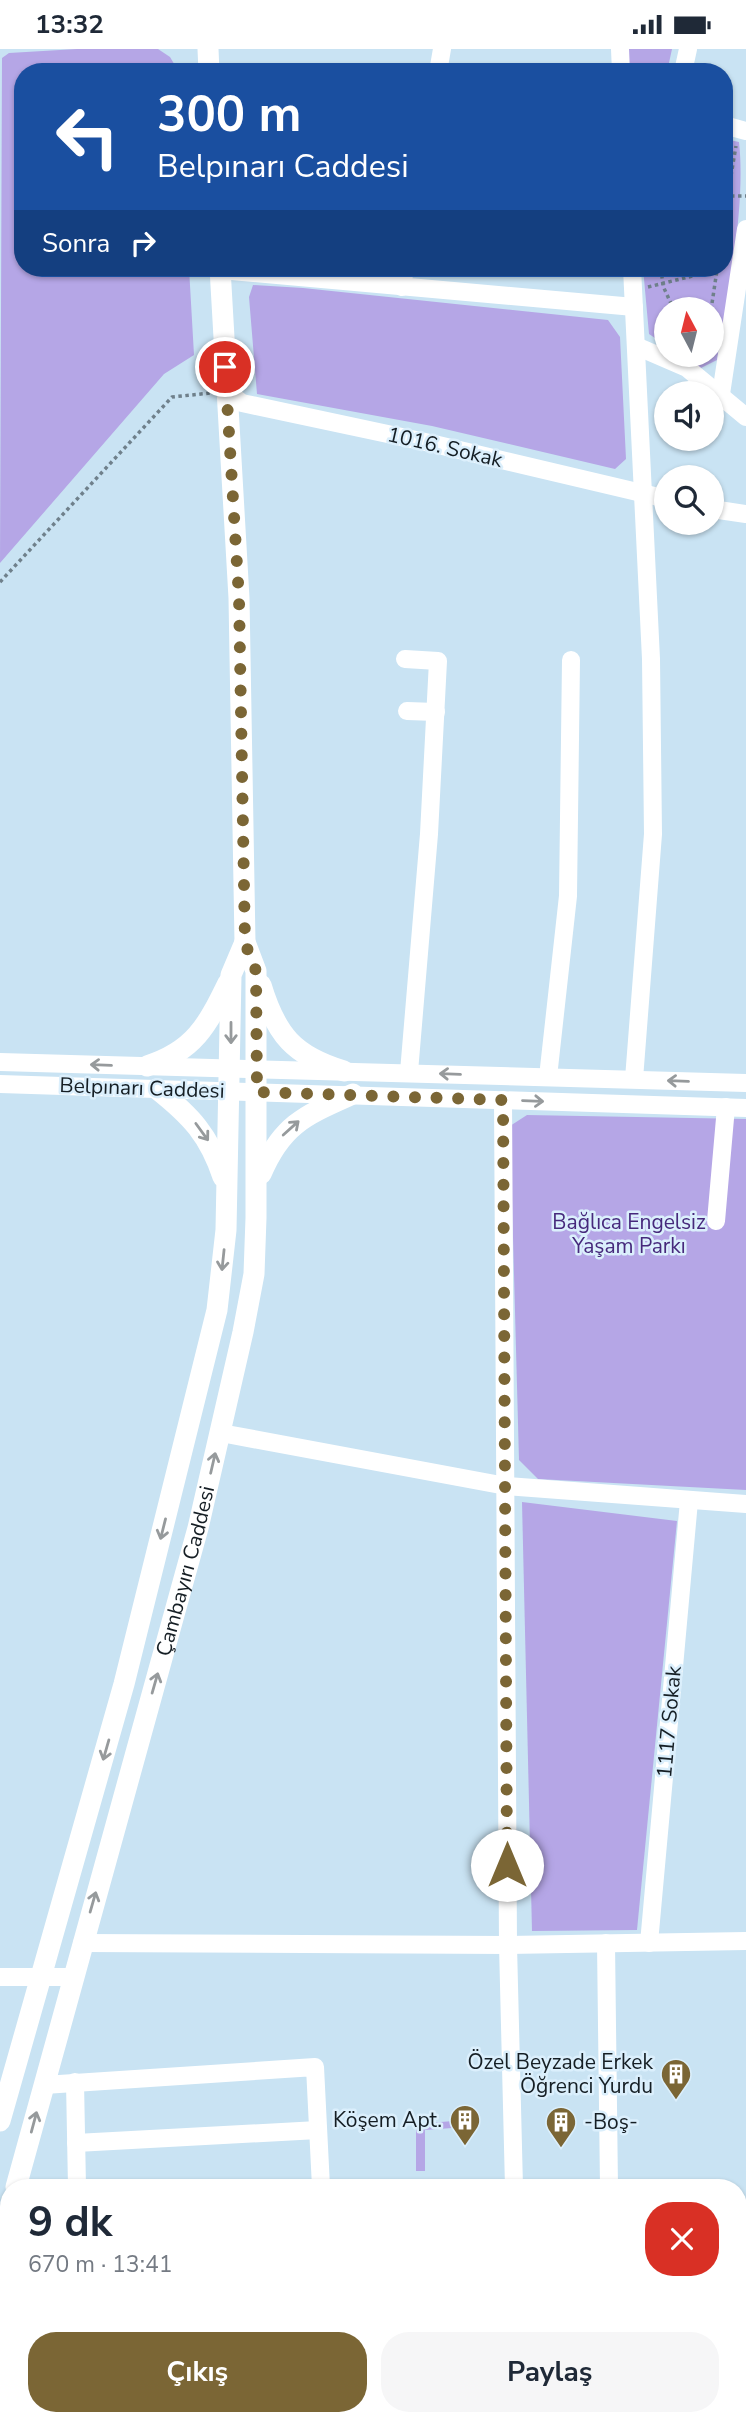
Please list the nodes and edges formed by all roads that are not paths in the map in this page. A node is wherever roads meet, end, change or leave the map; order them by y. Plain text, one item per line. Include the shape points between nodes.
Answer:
1 (746, 229) edge
2 (220, 277) edge
3 (301, 277) edge
4 (404, 277) edge
5 (633, 277) edge
6 (402, 287) junction
7 (634, 299) junction
8 (636, 346) junction
9 (704, 381) edge
10 (723, 381) edge
11 (226, 391) junction
12 (724, 397) edge
13 (746, 417) edge
14 (641, 493) junction
15 (654, 496) edge
16 (724, 511) edge
17 (746, 514) edge
18 (405, 659) dead end
19 (571, 660) dead end
20 (407, 711) dead end
21 (436, 712) junction
22 (245, 943) junction
23 (256, 971) junction
24 (231, 975) junction
25 (0, 1062) edge
26 (148, 1066) junction
27 (230, 1069) junction
28 (256, 1070) junction
29 (344, 1071) junction
30 (409, 1072) junction
31 (548, 1077) junction
32 (634, 1079) junction
33 (746, 1083) edge
34 (0, 1084) edge
35 (157, 1089) junction
36 (231, 1091) junction
37 (257, 1092) junction
38 (353, 1094) junction
39 (503, 1100) junction
40 (726, 1107) junction
41 (746, 1108) edge
42 (256, 1185) junction
43 (228, 1189) junction
44 (716, 1221) dead end
45 (221, 1433) junction
46 (506, 1486) junction
47 (689, 1501) junction
48 (746, 1504) edge
49 (746, 1941) edge
50 (82, 1943) junction
51 (606, 1943) junction
52 (649, 1943) junction
53 (508, 1945) junction
54 (0, 1977) edge
55 (38, 1977) junction
56 (73, 1977) junction
57 (75, 2082) junction
58 (44, 2085) junction
59 (0, 2121) edge
60 (318, 2130) junction
61 (76, 2143) junction
62 (18, 2179) edge
63 (77, 2179) edge
64 (321, 2179) edge
65 (514, 2179) edge
66 (609, 2179) edge

1 - 10 street
2 - 11 main road, Çambayırı Caddesi
3 - 6 street
4 - 6 street
5 - 7 street
6 - 7 street
7 - 8 street
8 - 9 street via 687,368
8 - 14 street
11 - 14 street, 1016. Sokak via 242,403
11 - 22 main road, Çambayırı Caddesi via 239,598
12 - 13 street
14 - 15 street, 1016. Sokak
14 - 32 street via 651,659 653,834
16 - 17 street
18 - 21 street via 438,661
19 - 31 street via 568,895
20 - 21 street
21 - 30 street
22 - 23 main road, Çambayırı Caddesi
22 - 24 main road, Çambayırı Caddesi
23 - 28 main road, Çambayırı Caddesi
23 - 29 main road via 266,1002 293,1048 314,1062
24 - 26 main road via 198,1036 185,1050
24 -> 27 main road, Çambayırı Caddesi
26 -> 25 street, Belpınarı Caddesi
26 - 27 street, Belpınarı Caddesi
27 - 28 street, Belpınarı Caddesi
27 - 36 main road, Çambayırı Caddesi
28 - 29 street, Belpınarı Caddesi
28 - 37 main road, Çambayırı Caddesi
29 - 30 street, Belpınarı Caddesi
31 -> 30 street, Belpınarı Caddesi
31 - 32 street, Belpınarı Caddesi
33 -> 32 street, Belpınarı Caddesi
34 - 35 street, Belpınarı Caddesi
35 - 36 street, Belpınarı Caddesi
35 -> 43 main road via 206,1136
36 - 37 street, Belpınarı Caddesi
36 - 43 main road, Çambayırı Caddesi
37 - 38 street, Belpınarı Caddesi
37 - 42 main road, Çambayırı Caddesi
38 - 39 street, Belpınarı Caddesi
42 -> 38 main road via 272,1146 295,1123
39 -> 40 street, Belpınarı Caddesi
39 - 46 street
40 - 41 street, Belpınarı Caddesi
40 - 44 street
42 - 45 main road, Çambayırı Caddesi via 254,1274
43 -> 55 main road, Çambayırı Caddesi via 223,1265 207,1351 124,1684
45 - 46 street
50 -> 45 main road, Çambayırı Caddesi
46 - 47 street
46 - 53 street
47 - 48 street
47 - 52 street, 1117 Sokak
49 - 52 street
50 - 53 street
50 - 56 main road, Çambayırı Caddesi
51 - 52 street
51 - 53 street
51 - 66 street
53 - 65 street
54 - 55 street
55 - 56 street
55 - 59 main road, Çambayırı Caddesi
56 - 58 main road, Çambayırı Caddesi
57 - 58 street
57 - 60 street via 316,2067
57 - 61 street
62 -> 58 main road, Çambayırı Caddesi
60 - 61 street
60 - 64 street
61 - 63 street

